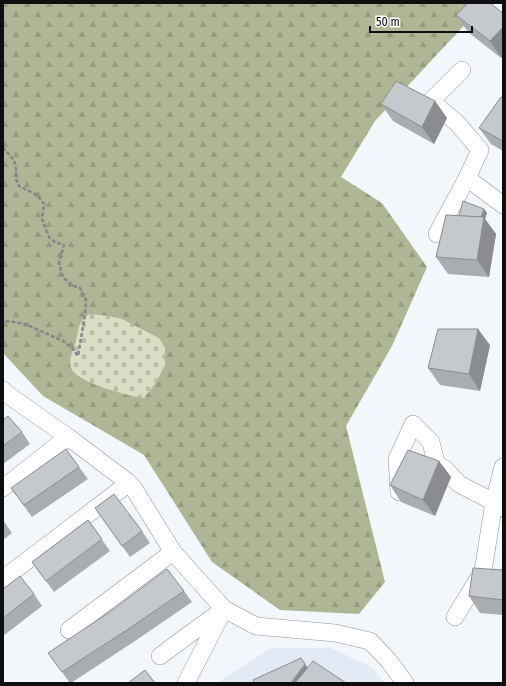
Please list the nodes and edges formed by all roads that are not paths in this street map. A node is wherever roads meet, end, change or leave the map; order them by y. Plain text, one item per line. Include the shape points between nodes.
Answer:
1 (462, 70) dead end
2 (467, 178) junction
3 (503, 205) edge
4 (436, 234) dead end
5 (4, 394) edge
6 (68, 437) junction
7 (503, 466) edge
8 (129, 483) junction
9 (3, 488) edge
10 (399, 494) edge
11 (499, 505) edge
12 (173, 552) junction
13 (3, 579) edge
14 (224, 609) junction
15 (455, 617) dead end
16 (69, 630) dead end
17 (160, 656) dead end
18 (186, 683) edge
19 (405, 683) edge

1 - 2 lane via 431,101 484,144
2 - 3 lane
2 - 4 lane
5 - 6 lane
6 - 8 lane
6 - 9 lane
7 - 11 lane
8 - 12 lane
8 - 13 lane
10 - 11 lane via 398,459 413,424 431,442 436,463 459,484
11 - 15 lane via 490,572
12 - 14 lane
12 - 16 lane
14 - 17 lane
14 - 18 lane
14 - 19 lane via 256,626 335,633 370,641

